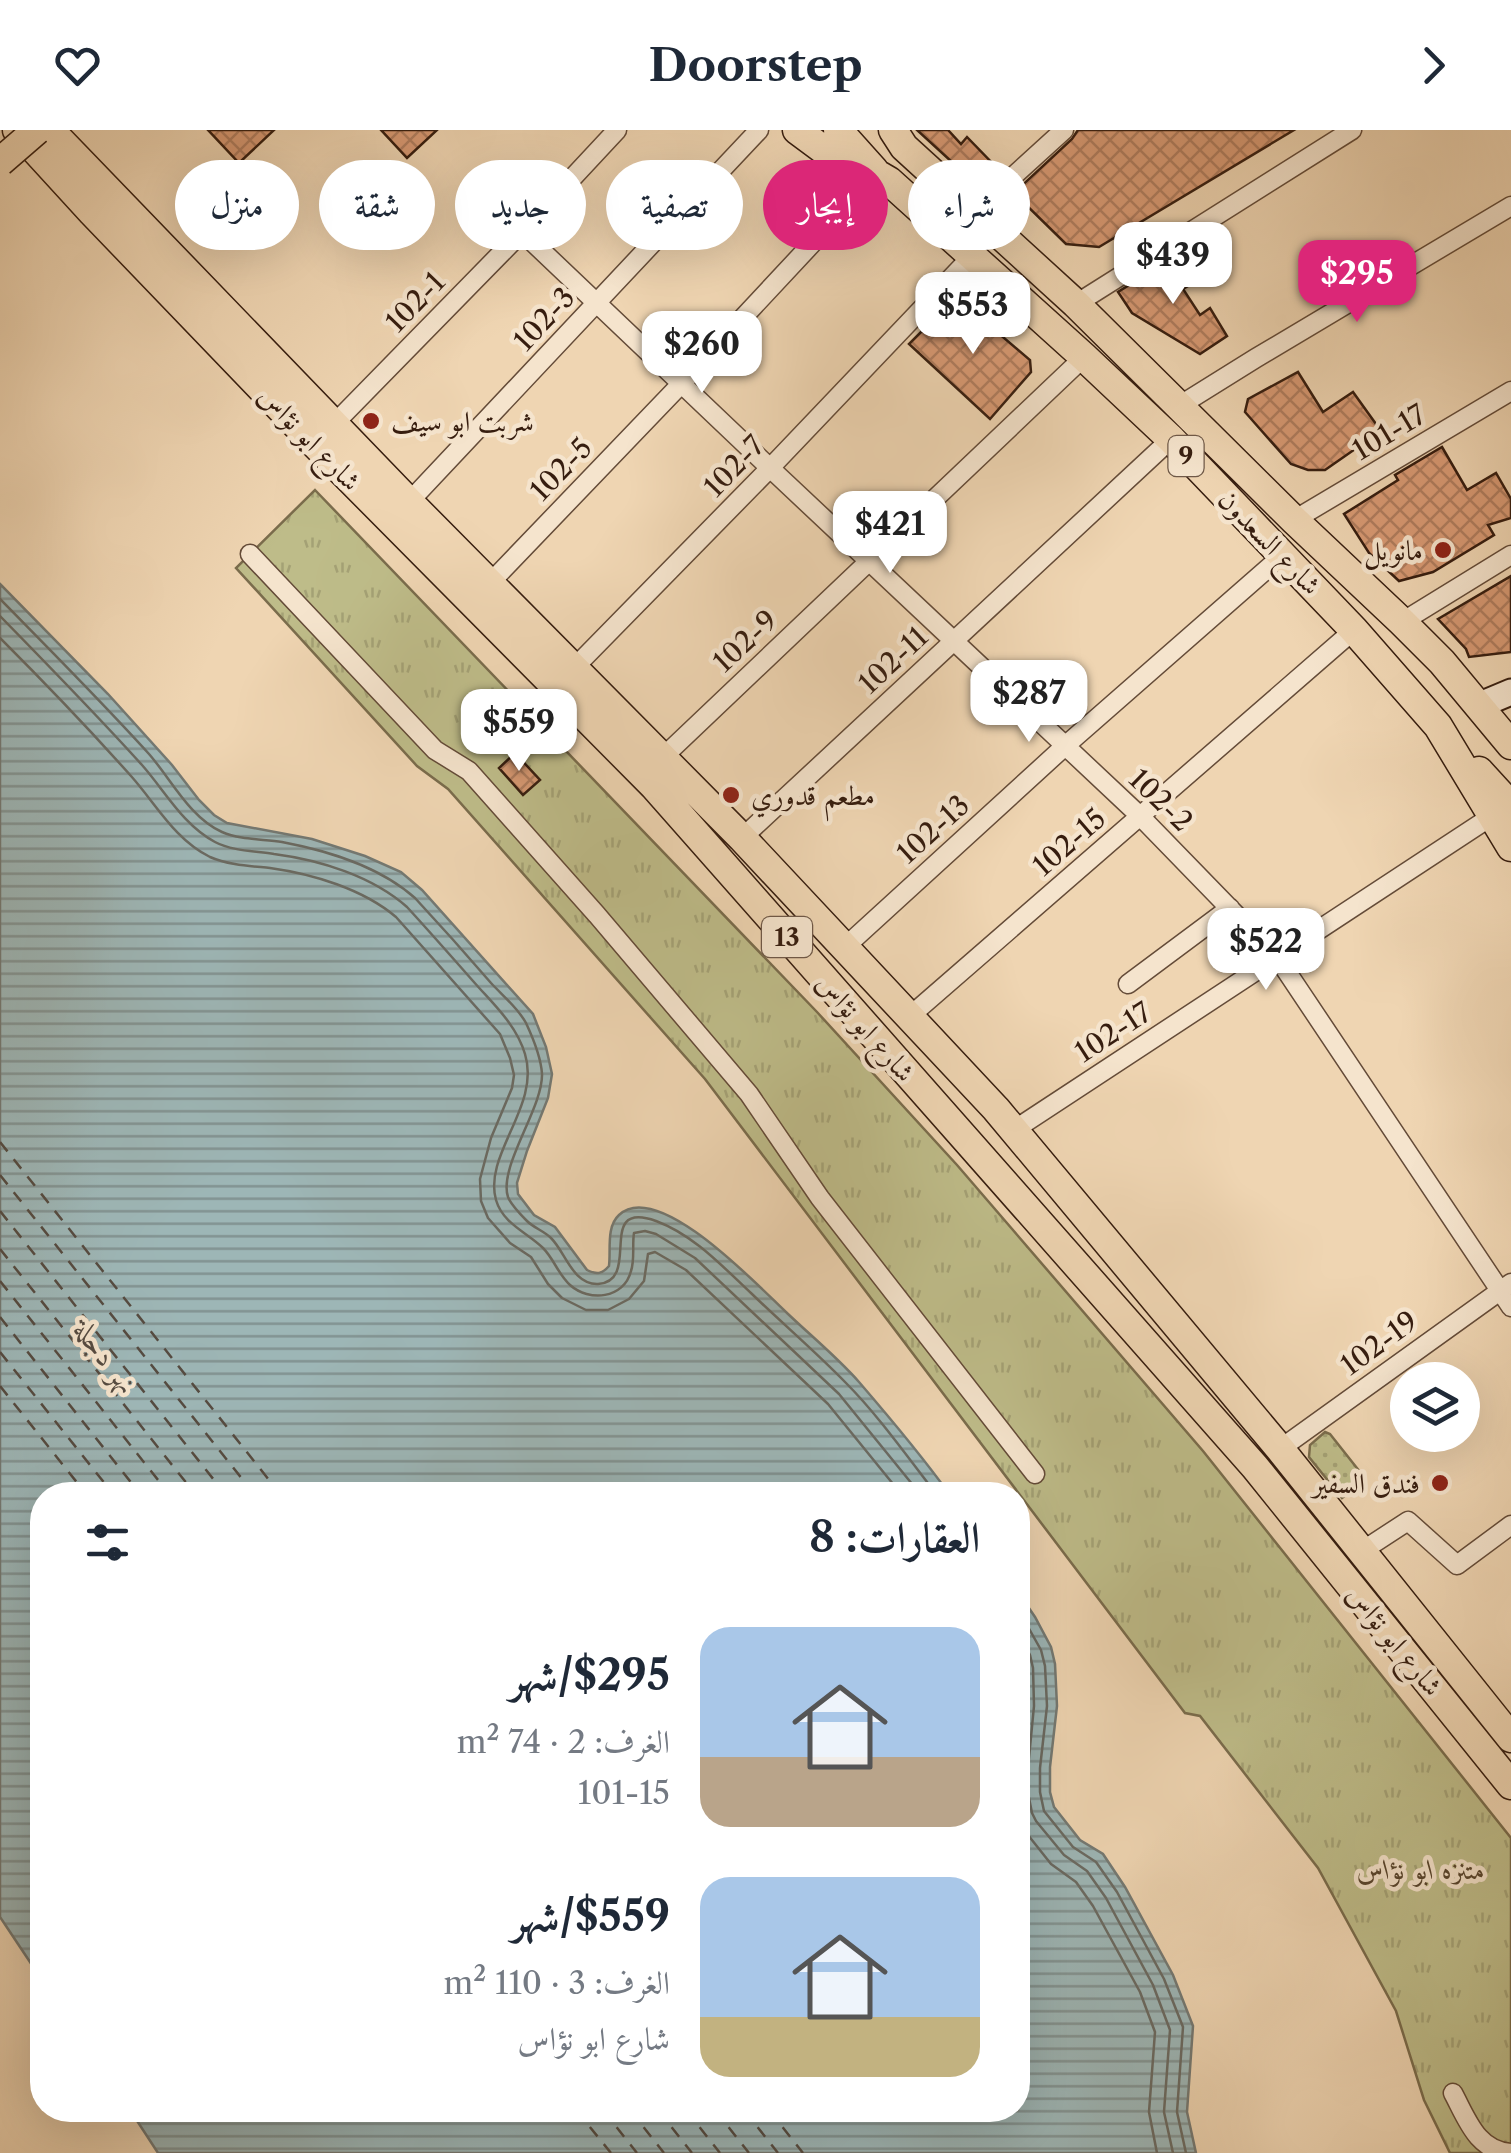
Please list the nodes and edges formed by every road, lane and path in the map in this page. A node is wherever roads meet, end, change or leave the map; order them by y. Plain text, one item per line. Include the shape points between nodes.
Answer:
1 (14, 130) edge
2 (37, 130) edge
3 (50, 130) edge
4 (618, 130) edge
5 (760, 130) edge
6 (797, 130) edge
7 (838, 130) edge
8 (1064, 130) edge
9 (1352, 130) edge
10 (894, 133) edge
11 (0, 140) edge
12 (844, 160) edge
13 (865, 160) edge
14 (922, 160) edge
15 (1030, 161) edge
16 (0, 162) edge
17 (586, 164) edge
18 (888, 182) edge
19 (1511, 206) edge
20 (504, 250) edge
21 (541, 250) edge
22 (806, 250) edge
23 (1018, 250) edge
24 (972, 256) junction
25 (598, 303) junction
26 (1076, 304) junction
27 (1084, 356) junction
28 (682, 384) junction
29 (1511, 391) edge
30 (1180, 406) junction
31 (334, 424) junction
32 (1171, 440) junction
33 (770, 468) junction
34 (409, 502) junction
35 (1294, 520) junction
36 (250, 554) dead end
37 (1283, 555) junction
38 (1511, 555) edge
39 (870, 562) junction
40 (490, 583) junction
41 (1402, 622) junction
42 (1354, 630) junction
43 (954, 641) junction
44 (574, 668) junction
45 (1511, 692) edge
46 (1480, 705) junction
47 (1511, 745) edge
48 (1065, 746) junction
49 (660, 758) junction
50 (1501, 811) edge
51 (1140, 816) junction
52 (742, 838) junction
53 (1511, 847) edge
54 (1230, 908) junction
55 (845, 947) junction
56 (1277, 957) junction
57 (1128, 984) dead end
58 (910, 1017) junction
59 (1014, 1130) junction
60 (1505, 1286) edge
61 (1511, 1307) edge
62 (1280, 1449) junction
63 (1034, 1474) dead end
64 (1511, 1525) edge
65 (1362, 1551) junction
66 (1511, 1738) edge
67 (1511, 1785) edge
68 (1454, 2094) dead end
69 (1511, 2153) edge

1 - 11 main road
1 - 67 main road, شارع ابو نؤاس / 13 via 654,786 1255,1467
2 - 16 main road, bridge
3 - 31 main road, شارع ابو نؤاس / 13
4 - 17 street, 102-1
5 - 25 street, 102-3
6 - 12 main road, شارع السعدون / 9
7 - 13 main road
8 - 15 street
9 - 26 street
10 - 14 main road, شارع السعدون / 9
18 - 24 main road, شارع السعدون / 9
19 - 30 street
20 - 31 street, 102-1
21 - 25 street, 102-2
22 - 28 street, 102-5
23 - 26 main road, شارع السعدون / 9
24 - 27 main road, شارع السعدون / 9
24 - 33 street, 102-7
25 - 28 street, 102-2
25 - 34 street, 102-3
26 - 30 main road, شارع السعدون / 9
27 - 32 main road, شارع السعدون / 9
27 - 39 street, 102-9
28 - 33 street, 102-2
28 - 40 street, 102-5
29 - 35 street, 101-17
30 - 35 main road, شارع السعدون / 9
31 - 34 main road, شارع ابو نؤاس / 13
32 - 37 main road, شارع السعدون / 9
32 - 43 street, 102-11
33 - 39 street, 102-2
33 - 44 street, 102-7
34 - 40 main road, شارع ابو نؤاس / 13
35 - 41 main road, شارع السعدون / 9
36 - 63 street via 435,750 469,772 597,915 749,1094 820,1198
37 - 42 main road, شارع السعدون / 9
37 - 48 street, 102-13
38 - 41 street
39 - 43 street, 102-2
39 - 49 street, 102-9
40 - 44 main road, شارع ابو نؤاس / 13
41 - 46 main road, شارع السعدون / 9
42 - 50 main road, شارع السعدون / 9
42 - 51 street, 102-15
43 - 48 street, 102-2
43 - 52 street, 102-11
44 - 49 main road, شارع ابو نؤاس / 13
45 - 46 street
46 - 47 main road, شارع السعدون / 9
48 - 51 street, 102-2
48 - 55 street, 102-13
49 - 52 main road, شارع ابو نؤاس / 13
50 - 53 main road, شارع السعدون / 9
50 - 56 street, 102-17
51 - 54 street, 102-2
51 - 58 street, 102-15
52 - 55 main road, شارع ابو نؤاس / 13
54 - 56 street, 102-2
54 - 57 street
55 - 58 main road, شارع ابو نؤاس / 13
56 - 59 street, 102-17
56 - 60 street, 102-2
58 - 59 main road, شارع ابو نؤاس / 13
59 - 62 main road, شارع ابو نؤاس / 13
60 - 61 street, 102-2
60 - 62 street, 102-19
62 - 65 main road, شارع ابو نؤاس / 13
64 - 65 street via 1458,1565 1408,1521
65 - 66 main road, شارع ابو نؤاس / 13
68 - 69 street via 1477,2139

